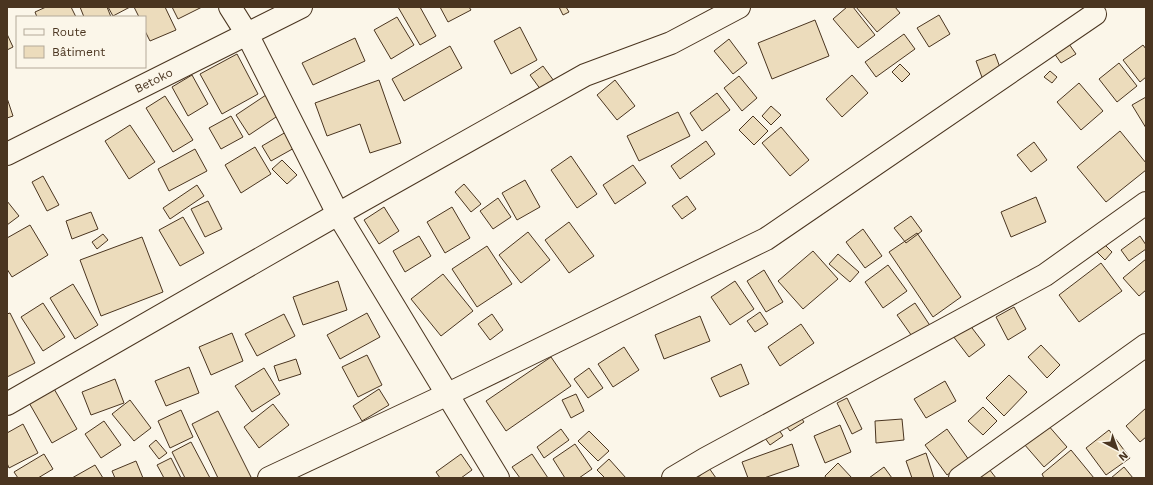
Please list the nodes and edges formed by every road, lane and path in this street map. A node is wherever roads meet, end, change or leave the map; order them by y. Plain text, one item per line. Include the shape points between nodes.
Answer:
1 (230, 7) edge
2 (301, 7) edge
3 (740, 7) edge
4 (1095, 14) dead end
5 (247, 34) junction
6 (7, 154) edge
7 (1146, 203) edge
8 (338, 214) junction
9 (1146, 345) edge
10 (446, 395) junction
11 (7, 404) edge
12 (269, 478) edge
13 (498, 478) edge
14 (673, 478) edge
15 (960, 478) edge

1 - 5 street
2 - 5 street, Betoko
3 - 8 street via 671,44 585,75
4 - 10 street via 766,239
5 - 6 street, Betoko
5 - 8 street
7 - 14 street via 1045,275
8 - 10 street
8 - 11 street
9 - 15 street
10 - 12 street
10 - 13 street

